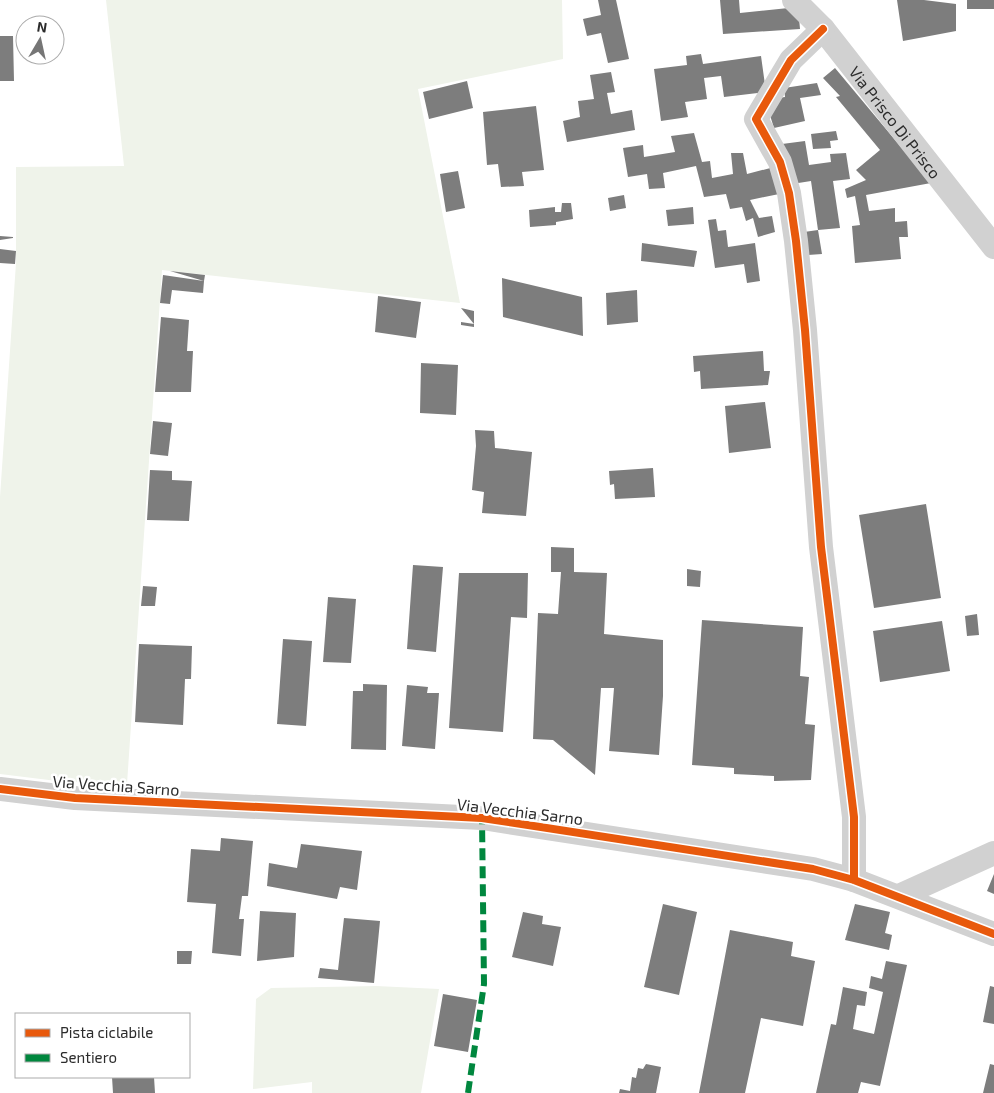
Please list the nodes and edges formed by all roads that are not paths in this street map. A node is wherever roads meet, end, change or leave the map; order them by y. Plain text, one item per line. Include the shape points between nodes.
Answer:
1 (794, 0) edge
2 (823, 29) junction
3 (994, 247) edge
4 (0, 789) edge
5 (994, 853) edge
6 (854, 880) junction
7 (899, 896) junction
8 (994, 934) edge

1 - 2 street, Via Prisco Di Prisco
2 - 3 street, Via Prisco Di Prisco
2 - 6 street via 790,60 756,119 780,162 789,192 796,241 821,547 854,817
4 - 6 street, Via Vecchia Sarno via 75,798 482,818 803,867
5 - 7 street
6 - 7 street, Via Vecchia Sarno
7 - 8 street, Via Vecchia Sarno

